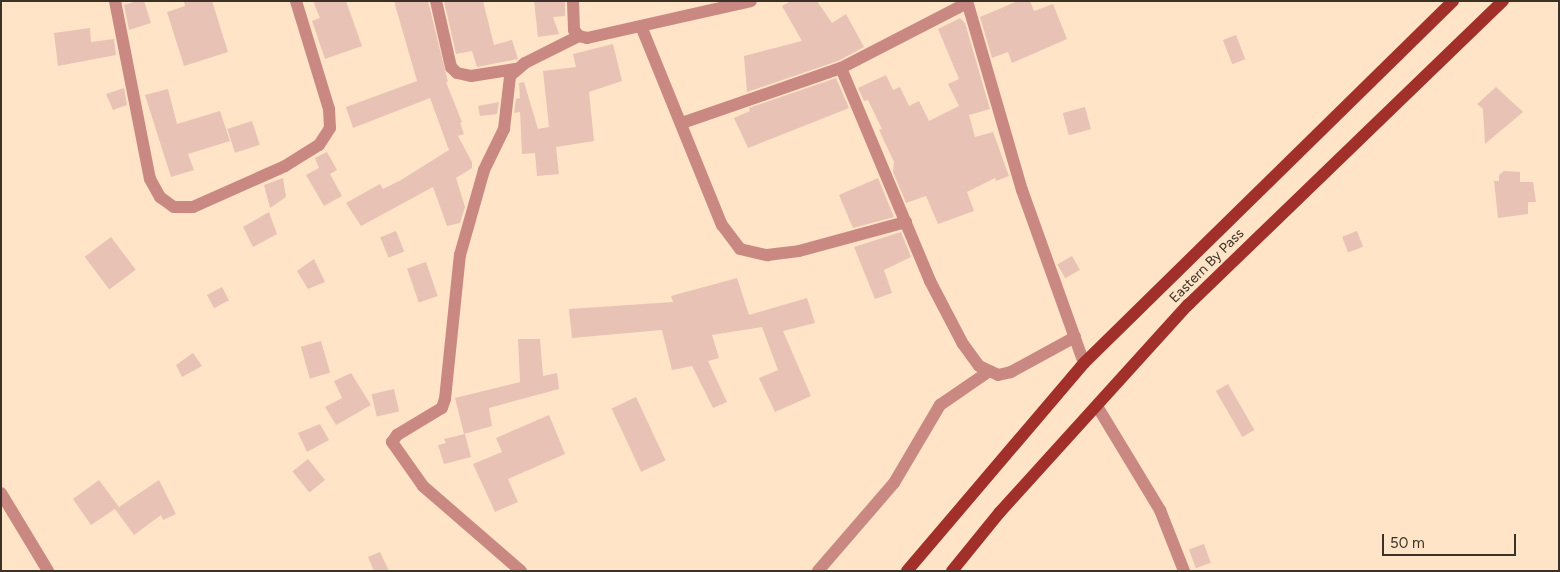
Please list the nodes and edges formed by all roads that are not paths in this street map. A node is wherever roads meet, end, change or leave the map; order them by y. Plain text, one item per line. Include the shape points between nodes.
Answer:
1 (115, 1) edge
2 (296, 1) edge
3 (436, 1) edge
4 (573, 1) edge
5 (751, 1) edge
6 (1453, 1) edge
7 (1503, 1) edge
8 (967, 2) edge
9 (641, 26) junction
10 (579, 36) junction
11 (841, 68) junction
12 (515, 69) junction
13 (682, 123) junction
14 (906, 222) junction
15 (1075, 337) junction
16 (1084, 363) junction
17 (988, 372) junction
18 (1097, 406) junction
19 (2, 498) edge
20 (48, 571) edge
21 (521, 571) edge
22 (818, 571) edge
23 (907, 571) edge
24 (952, 571) edge
25 (1184, 571) edge

1 - 2 street via 150,179 160,197 174,207 193,207 285,166 318,145 330,128 329,109
3 - 12 street via 451,67 458,73 471,76
4 - 10 street via 574,30
5 - 9 street
6 - 16 main road, Eastern By Pass
7 - 18 main road, Eastern By Pass via 1188,305
8 - 11 street
8 - 15 street via 1022,190
9 - 10 street via 587,38
9 - 13 street
10 - 12 street
11 - 13 street
11 - 14 street
12 - 21 street via 510,76 504,129 484,170 460,255 445,399 442,408 397,435 392,442 423,486
13 - 14 street via 722,225 740,249 767,255 799,251
14 - 17 street via 930,281 963,344 979,366
15 - 16 street
15 - 17 street via 1011,372 998,375
16 - 23 main road, Eastern By Pass
17 - 22 street via 940,405 894,483
18 - 24 main road, Eastern By Pass via 1000,512
18 - 25 street via 1160,510
19 - 20 street

